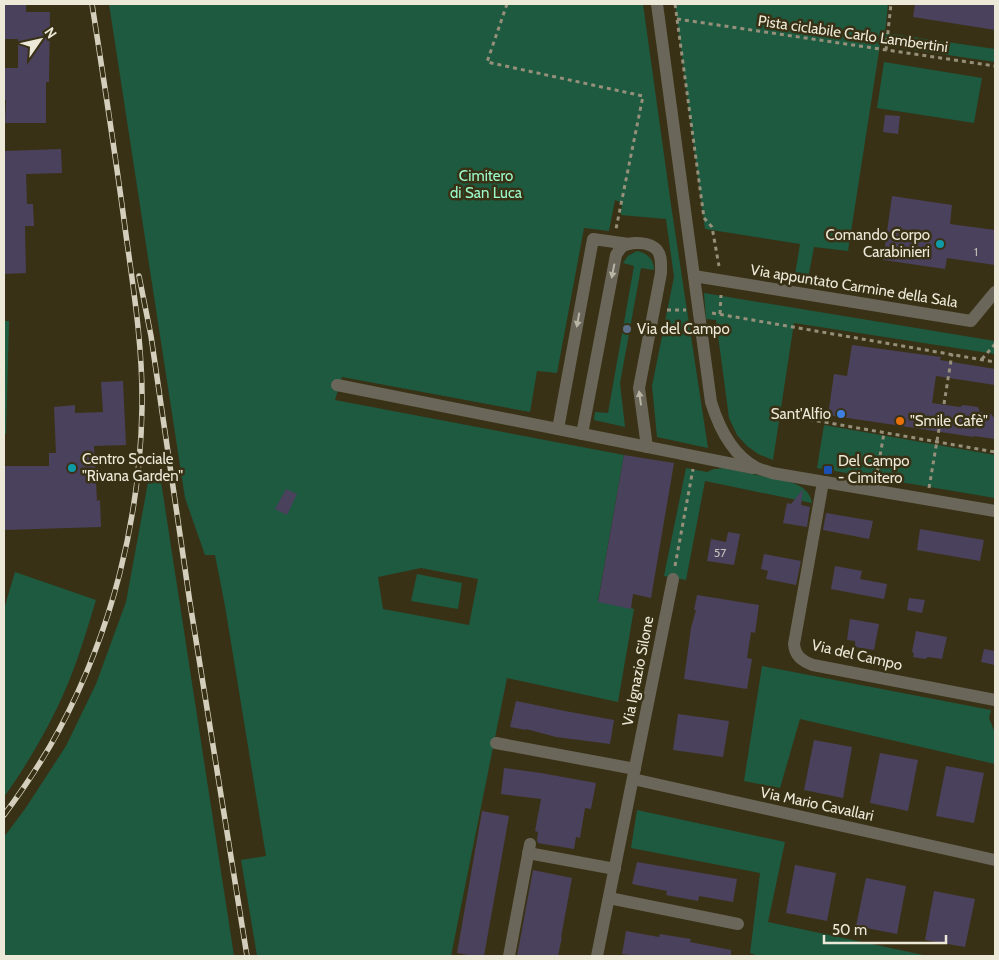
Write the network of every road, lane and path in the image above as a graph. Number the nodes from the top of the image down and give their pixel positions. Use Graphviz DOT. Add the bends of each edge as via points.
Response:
graph roads {
  1 [pos="507,4"];
  2 [pos="657,4"];
  3 [pos="675,4"];
  4 [pos="891,4"];
  5 [pos="677,19"];
  6 [pos="886,50"];
  7 [pos="995,66"];
  8 [pos="614,242"];
  9 [pos="629,244"];
  10 [pos="694,276"];
  11 [pos="722,280"];
  12 [pos="995,292"];
  13 [pos="654,310"];
  14 [pos="699,310"];
  15 [pos="995,344"];
  16 [pos="952,354"];
  17 [pos="982,360"];
  18 [pos="995,362"];
  19 [pos="337,385"];
  20 [pos="944,404"];
  21 [pos="801,418"];
  22 [pos="558,429"];
  23 [pos="939,429"];
  24 [pos="884,433"];
  25 [pos="582,434"];
  26 [pos="937,442"];
  27 [pos="647,447"];
  28 [pos="995,452"];
  29 [pos="696,456"];
  30 [pos="758,469"];
  31 [pos="823,482"];
  32 [pos="874,491"];
  33 [pos="927,500"];
  34 [pos="995,511"];
  35 [pos="673,579"];
  36 [pos="995,700"];
  37 [pos="496,743"];
  38 [pos="634,774"];
  39 [pos="995,860"];
  40 [pos="614,870"];
  41 [pos="608,898"];
  42 [pos="738,924"];
  43 [pos="509,956"];
  44 [pos="597,956"];
  1 -- 8 [label="path" via="487,62 643,96"];
  2 -- 10 [label="street"];
  3 -- 5 [label="path"];
  4 -- 6 [label="path"];
  5 -- 6 [label="path, Pista ciclabile Carlo Lambertini"];
  5 -- 11 [label="path" via="704,218 712,227"];
  6 -- 7 [label="path, Pista ciclabile Carlo Lambertini"];
  8 -- 9 [label="street"];
  8 -- 22 [label="street, one-way" via="594,239"];
  9 -- 13 [label="street" via="650,245 659,255 661,273"];
  9 -- 25 [label="street, one-way" via="616,255"];
  10 -- 11 [label="street, Via appuntato Carmine della Sala"];
  10 -- 14 [label="street"];
  11 -- 12 [label="street, Via appuntato Carmine della Sala" via="971,321"];
  11 -- 16 [label="path" via="720,314"];
  13 -- 14 [label="path"];
  27 -- 13 [label="street, one-way" via="639,388"];
  14 -- 30 [label="street" via="711,402 716,417 727,440"];
  15 -- 17 [label="path"];
  16 -- 17 [label="path"];
  16 -- 20 [label="path"];
  17 -- 18 [label="path"];
  19 -- 22 [label="street"];
  21 -- 24 [label="path"];
  22 -- 25 [label="street"];
  23 -- 26 [label="path"];
  24 -- 26 [label="path"];
  24 -- 32 [label="path"];
  25 -- 27 [label="street"];
  26 -- 28 [label="path"];
  26 -- 33 [label="path"];
  27 -- 29 [label="street"];
  29 -- 30 [label="street"];
  29 -- 35 [label="path"];
  30 -- 31 [label="street"];
  31 -- 32 [label="street"];
  31 -- 36 [label="street, Via del Campo" via="794,644 797,656 813,665"];
  32 -- 33 [label="street"];
  33 -- 34 [label="street"];
  35 -- 38 [label="street, Via Ignazio Silone"];
  37 -- 38 [label="street"];
  38 -- 39 [label="street, Via Mario Cavallari"];
  38 -- 40 [label="street, Via Ignazio Silone"];
  40 -- 41 [label="street, Via Ignazio Silone"];
  40 -- 43 [label="street" via="529,849"];
  41 -- 42 [label="street"];
  41 -- 44 [label="street, Via Ignazio Silone"];
}
